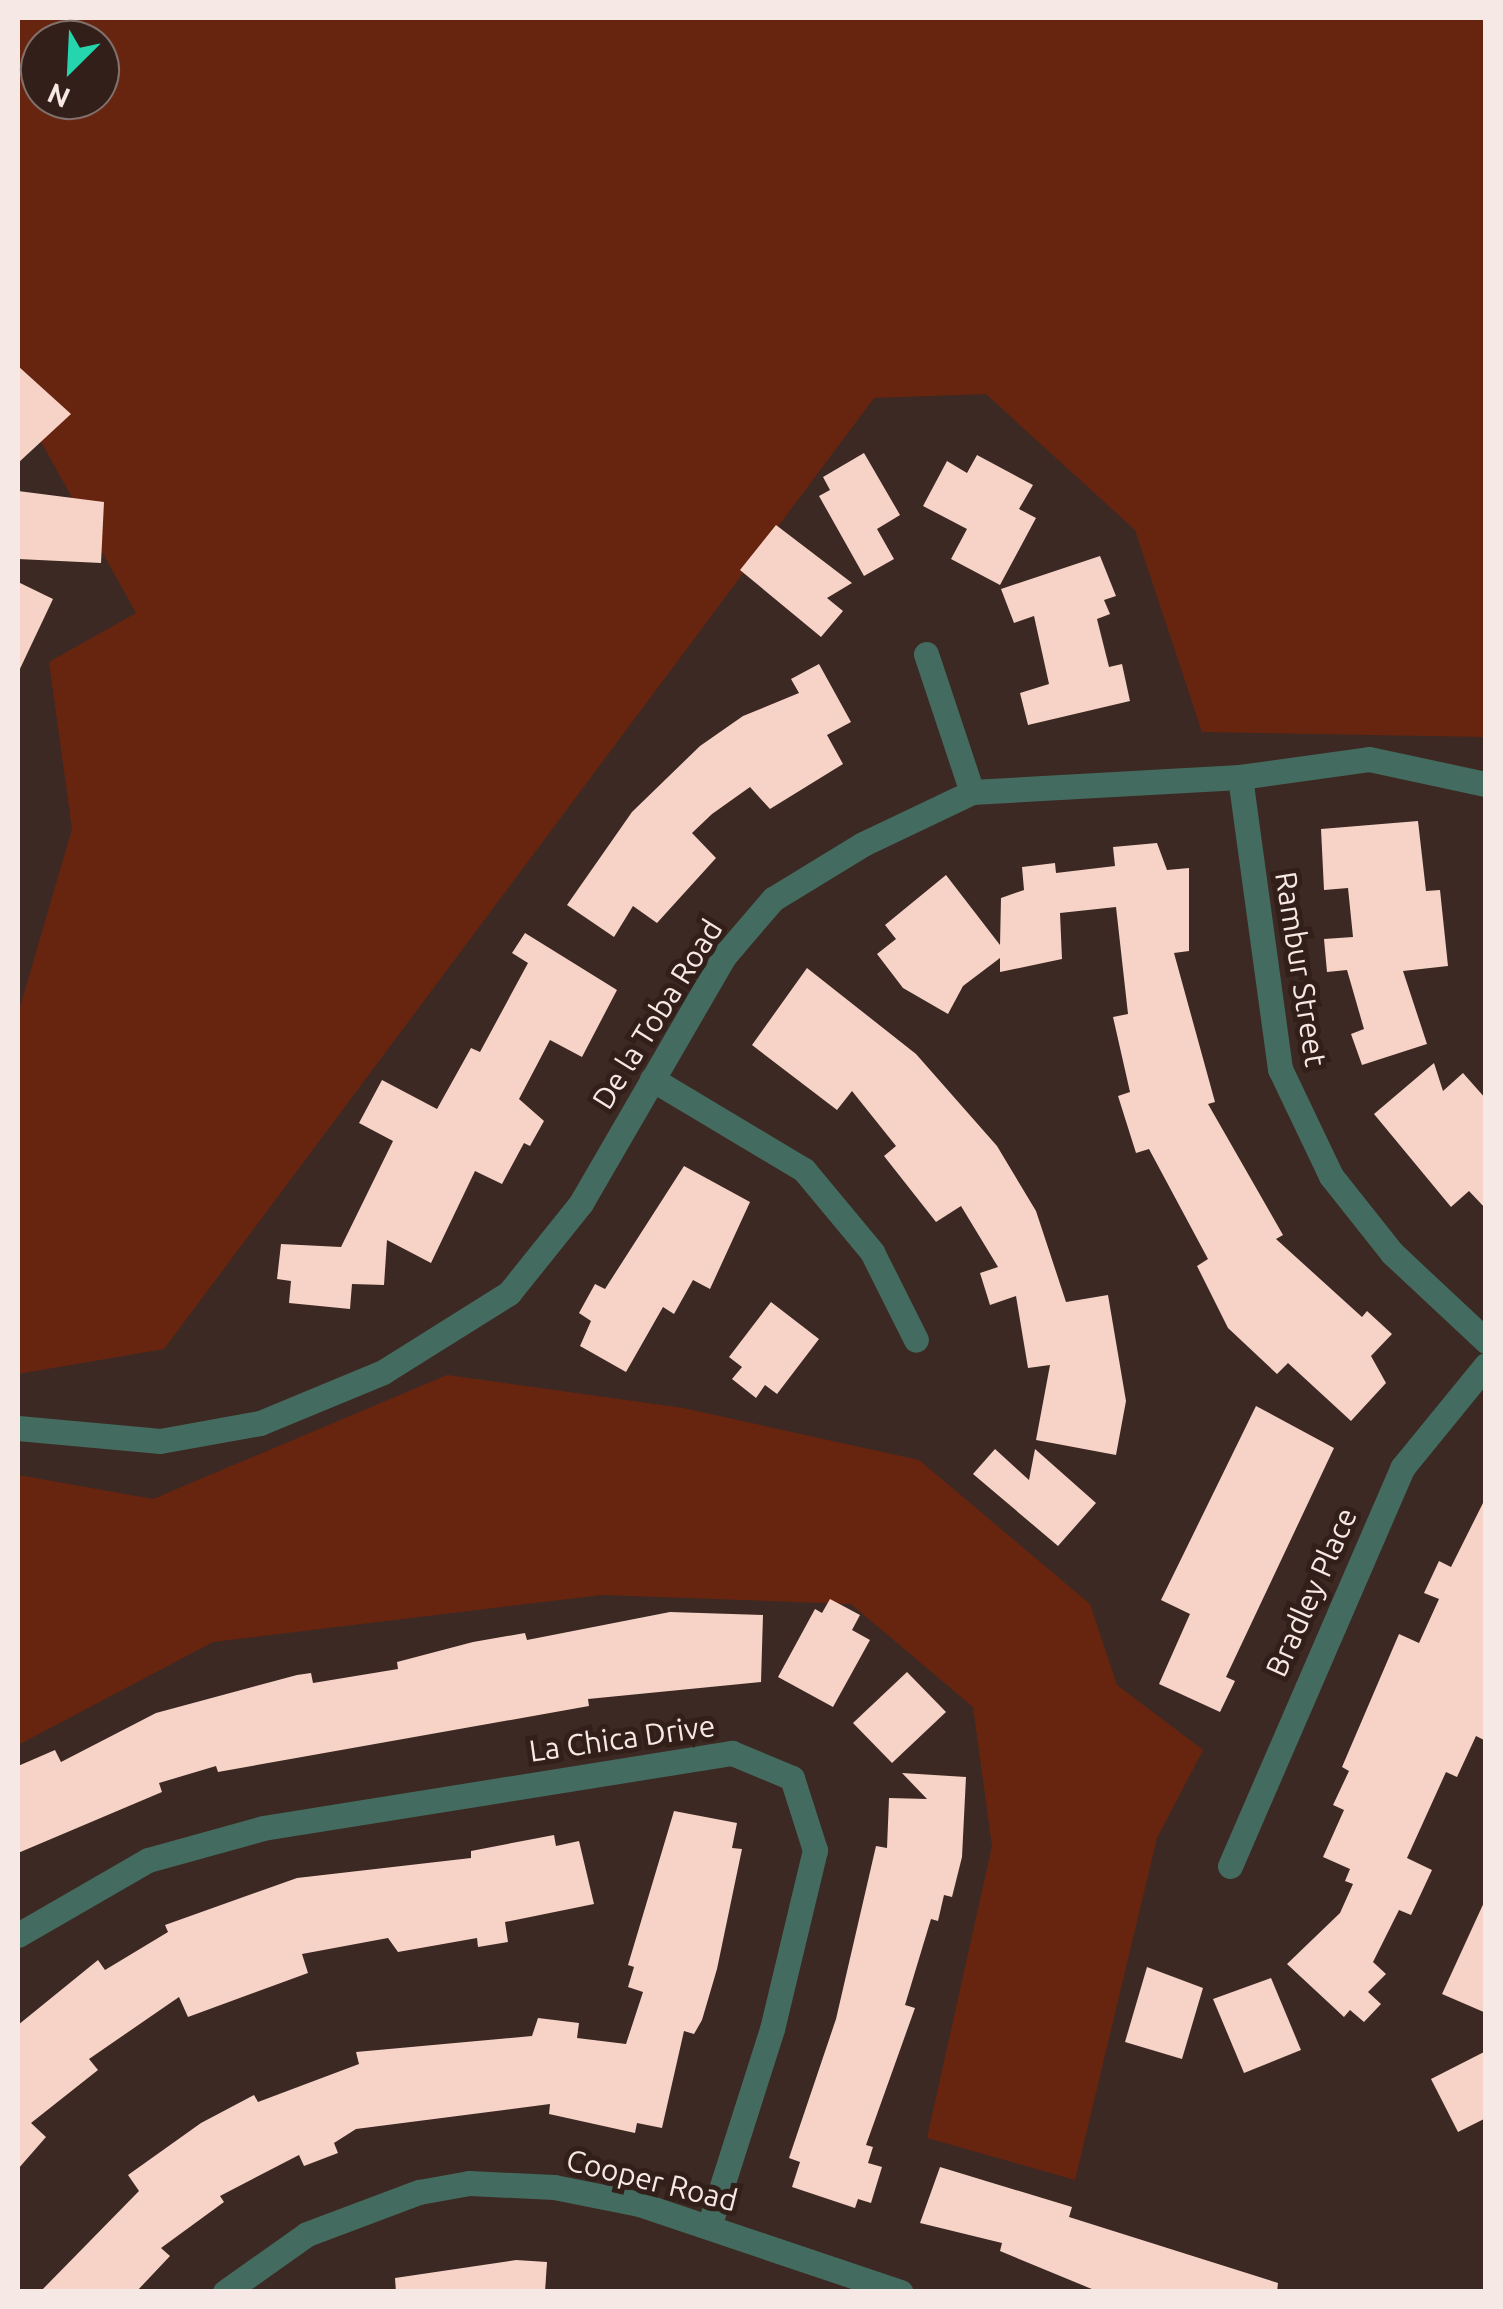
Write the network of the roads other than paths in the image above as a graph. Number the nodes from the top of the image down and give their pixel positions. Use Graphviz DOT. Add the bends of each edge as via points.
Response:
graph roads {
  1 [pos="926,654"];
  2 [pos="1240,777"];
  3 [pos="1486,784"];
  4 [pos="972,792"];
  5 [pos="652,1079"];
  6 [pos="916,1340"];
  7 [pos="1486,1341"];
  8 [pos="1486,1365"];
  9 [pos="18,1428"];
  10 [pos="1230,1866"];
  11 [pos="18,1934"];
  12 [pos="709,2226"];
  13 [pos="224,2292"];
  14 [pos="901,2292"];
  1 -- 4 [label="street"];
  2 -- 3 [label="street, De la Toba Road" via="1369,758"];
  2 -- 4 [label="street, De la Toba Road"];
  2 -- 7 [label="street, Rambur Street" via="1280,1070 1331,1176 1392,1254"];
  4 -- 5 [label="street, De la Toba Road" via="863,844 774,899 725,955"];
  5 -- 6 [label="street" via="804,1170 872,1252"];
  5 -- 9 [label="street, De la Toba Road" via="581,1203 509,1294 383,1372 260,1423 160,1441"];
  8 -- 10 [label="street, Bradley Place" via="1402,1468"];
  11 -- 12 [label="street, La Chica Drive" via="148,1860 263,1828 732,1753 792,1778 815,1850 772,2028"];
  12 -- 13 [label="street, Cooper Road" via="554,2187 469,2184 419,2192 307,2234"];
  12 -- 14 [label="street, Cooper Road"];
}
